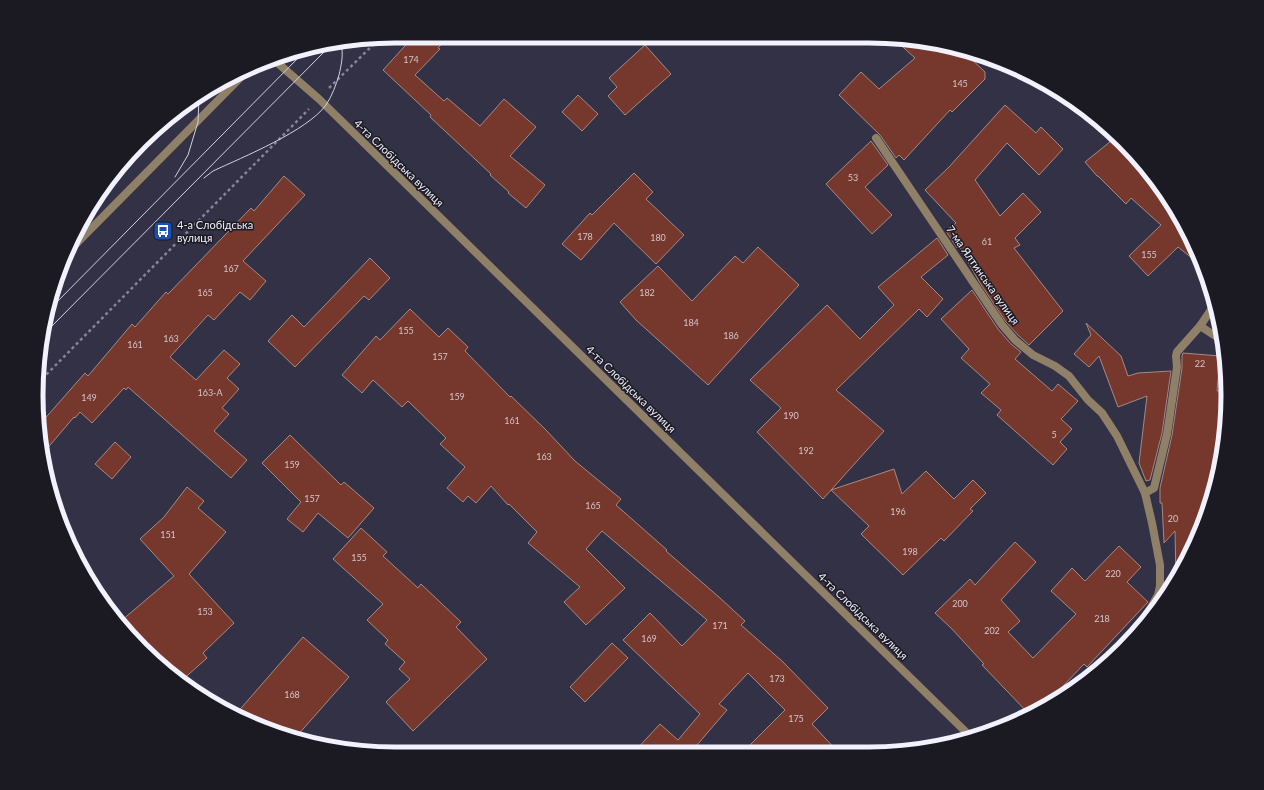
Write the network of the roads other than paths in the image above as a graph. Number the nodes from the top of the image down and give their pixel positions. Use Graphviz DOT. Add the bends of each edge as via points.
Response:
graph roads {
  1 [pos="279,63"];
  2 [pos="241,78"];
  3 [pos="876,138"];
  4 [pos="78,242"];
  5 [pos="1210,311"];
  6 [pos="1200,326"];
  7 [pos="1216,336"];
  8 [pos="1145,493"];
  9 [pos="1156,598"];
  10 [pos="967,733"];
  1 -- 10 [label="street, 4-та Слобідська вулиця" via="319,99"];
  2 -- 4 [label="street"];
  3 -- 8 [label="street, 7-ма Ялтинська вулиця" via="1002,325 1033,355 1069,376 1102,413 1117,436"];
  5 -- 6 [label="street"];
  6 -- 7 [label="street"];
  6 -- 8 [label="street" via="1179,349 1176,356 1177,368 1167,434 1154,488"];
  8 -- 9 [label="street, 7-ма Ялтинська вулиця" via="1160,565 1160,586"];
}
